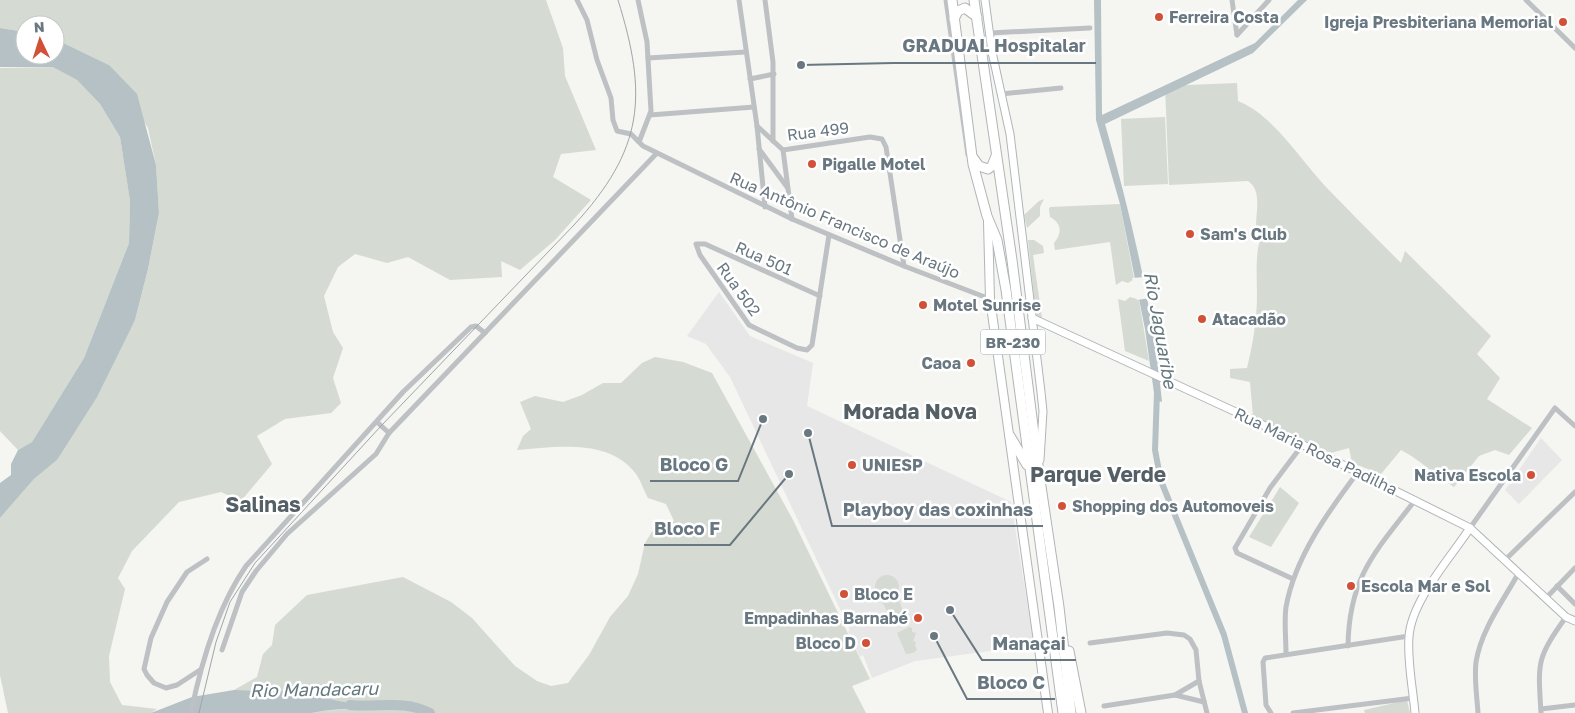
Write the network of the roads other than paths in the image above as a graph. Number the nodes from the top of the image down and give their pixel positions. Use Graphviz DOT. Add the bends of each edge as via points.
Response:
graph roads {
  1 [pos="577,0"];
  2 [pos="638,0"];
  3 [pos="739,0"];
  4 [pos="765,0"];
  5 [pos="946,0"];
  6 [pos="952,0"];
  7 [pos="974,0"];
  8 [pos="985,0"];
  9 [pos="1232,0"];
  10 [pos="1269,0"];
  11 [pos="1526,0"];
  12 [pos="977,17"];
  13 [pos="954,19"];
  14 [pos="1090,28"];
  15 [pos="990,33"];
  16 [pos="1575,48"];
  17 [pos="746,52"];
  18 [pos="648,58"];
  19 [pos="774,74"];
  20 [pos="750,79"];
  21 [pos="1060,88"];
  22 [pos="1001,94"];
  23 [pos="754,107"];
  24 [pos="650,115"];
  25 [pos="757,126"];
  26 [pos="773,141"];
  27 [pos="639,142"];
  28 [pos="759,149"];
  29 [pos="783,150"];
  30 [pos="657,153"];
  31 [pos="997,153"];
  32 [pos="972,156"];
  33 [pos="788,187"];
  34 [pos="984,200"];
  35 [pos="765,207"];
  36 [pos="987,216"];
  37 [pos="792,219"];
  38 [pos="829,235"];
  39 [pos="699,243"];
  40 [pos="904,266"];
  41 [pos="820,296"];
  42 [pos="990,299"];
  43 [pos="1032,318"];
  44 [pos="485,333"];
  45 [pos="377,422"];
  46 [pos="1575,426"];
  47 [pos="390,433"];
  48 [pos="1010,436"];
  49 [pos="1302,444"];
  50 [pos="1029,470"];
  51 [pos="1358,472"];
  52 [pos="1039,473"];
  53 [pos="1575,492"];
  54 [pos="1416,499"];
  55 [pos="1470,528"];
  56 [pos="207,559"];
  57 [pos="1505,560"];
  58 [pos="1575,568"];
  59 [pos="1518,574"];
  60 [pos="1293,579"];
  61 [pos="1557,586"];
  62 [pos="1546,598"];
  63 [pos="1575,604"];
  64 [pos="1059,607"];
  65 [pos="222,611"];
  66 [pos="233,617"];
  67 [pos="1566,617"];
  68 [pos="1575,621"];
  69 [pos="1409,636"];
  70 [pos="1090,643"];
  71 [pos="1348,646"];
  72 [pos="222,650"];
  73 [pos="1286,654"];
  74 [pos="201,670"];
  75 [pos="1199,681"];
  76 [pos="1175,695"];
  77 [pos="1414,698"];
  78 [pos="1204,702"];
  79 [pos="1575,705"];
  80 [pos="1104,706"];
  81 [pos="1541,711"];
  82 [pos="1270,712"];
  83 [pos="191,713"];
  84 [pos="1048,713"];
  85 [pos="1063,713"];
  86 [pos="1071,713"];
  87 [pos="1081,713"];
  88 [pos="1207,713"];
  89 [pos="1293,713"];
  90 [pos="1415,713"];
  91 [pos="1478,713"];
  1 -- 27 [label="street, Rua Antônio Francisco de Araújo" via="587,20 611,98 615,129 632,134"];
  2 -- 18 [label="street"];
  3 -- 17 [label="street"];
  4 -- 19 [label="street"];
  5 -- 34 [label="street" via="966,146 974,185"];
  6 -- 13 [label="highway, BR-230"];
  7 -- 12 [label="highway, BR-230"];
  8 -- 15 [label="main road"];
  9 -- 10 [label="street" via="1237,35"];
  11 -- 16 [label="street"];
  12 -- 13 [label="highway" via="965,8 958,11"];
  12 -- 31 [label="highway, BR-230"];
  13 -- 32 [label="highway, BR-230"];
  14 -- 15 [label="street"];
  15 -- 22 [label="main road"];
  17 -- 18 [label="street"];
  17 -- 20 [label="street"];
  18 -- 24 [label="street"];
  19 -- 20 [label="street"];
  19 -- 26 [label="street"];
  20 -- 23 [label="street"];
  21 -- 22 [label="street"];
  22 -- 43 [label="main road" via="1010,134"];
  23 -- 24 [label="street"];
  23 -- 25 [label="street"];
  24 -- 27 [label="street"];
  25 -- 26 [label="street, Rua 499"];
  25 -- 28 [label="street"];
  26 -- 29 [label="street, Rua 499"];
  27 -- 30 [label="street, Rua Antônio Francisco de Araújo"];
  28 -- 33 [label="street"];
  28 -- 35 [label="street"];
  29 -- 33 [label="street"];
  29 -- 40 [label="street, Rua 499" via="870,137 882,139 886,147"];
  30 -- 35 [label="street, Rua Antônio Francisco de Araújo"];
  30 -- 44 [label="street"];
  31 -- 32 [label="highway" via="994,164 988,169 979,166"];
  31 -- 52 [label="highway, BR-230"];
  32 -- 34 [label="highway, BR-230"];
  33 -- 37 [label="street"];
  34 -- 36 [label="highway, BR-230"];
  35 -- 37 [label="street, Rua Antônio Francisco de Araújo"];
  36 -- 42 [label="main road"];
  36 -- 50 [label="highway, BR-230" via="1002,261"];
  37 -- 38 [label="street, Rua Antônio Francisco de Araújo"];
  38 -- 40 [label="street, Rua Antônio Francisco de Araújo"];
  38 -- 41 [label="street"];
  39 -- 41 [label="street, Rua 501"];
  39 -- 41 [label="street, Rua 502" via="696,248 700,255 754,330 807,350 812,345"];
  40 -- 42 [label="street, Rua Antônio Francisco de Araújo"];
  42 -- 48 [label="main road"];
  43 -- 49 [label="main road, Rua Maria Rosa Padilha"];
  43 -- 52 [label="main road" via="1043,411"];
  44 -- 45 [label="street" via="476,326 470,328 411,383"];
  44 -- 47 [label="street"];
  45 -- 47 [label="street"];
  45 -- 65 [label="street" via="246,566"];
  46 -- 55 [label="street" via="1555,408"];
  47 -- 66 [label="street" via="376,454 278,544 250,579"];
  48 -- 50 [label="highway"];
  48 -- 84 [label="main road"];
  49 -- 51 [label="main road, Rua Maria Rosa Padilha"];
  49 -- 60 [label="street" via="1270,488 1235,550"];
  50 -- 85 [label="highway, BR-230"];
  51 -- 54 [label="main road, Rua Maria Rosa Padilha"];
  51 -- 60 [label="street" via="1324,520"];
  52 -- 64 [label="highway, BR-230"];
  53 -- 57 [label="street"];
  54 -- 55 [label="main road, Rua Maria Rosa Padilha"];
  54 -- 71 [label="street" via="1362,575 1349,615"];
  55 -- 57 [label="main road, Rua Maria Rosa Padilha"];
  55 -- 69 [label="main road" via="1416,610"];
  56 -- 74 [label="street" via="187,572 166,602 151,638 144,669 154,683 170,688"];
  57 -- 59 [label="main road, Rua Maria Rosa Padilha"];
  58 -- 61 [label="street"];
  59 -- 62 [label="main road, Rua Maria Rosa Padilha"];
  59 -- 91 [label="street" via="1492,619 1478,653"];
  60 -- 73 [label="street" via="1286,610"];
  61 -- 62 [label="street"];
  61 -- 63 [label="street"];
  62 -- 67 [label="main road, Rua Maria Rosa Padilha"];
  64 -- 86 [label="highway, BR-230"];
  64 -- 87 [label="highway"];
  65 -- 66 [label="street"];
  65 -- 74 [label="street"];
  66 -- 72 [label="street"];
  67 -- 68 [label="main road, Rua Maria Rosa Padilha"];
  67 -- 81 [label="street" via="1539,664"];
  69 -- 71 [label="street"];
  69 -- 77 [label="main road"];
  70 -- 75 [label="street" via="1167,633 1184,635 1196,650"];
  71 -- 73 [label="street"];
  73 -- 82 [label="street" via="1268,656 1263,660"];
  74 -- 83 [label="street"];
  75 -- 76 [label="street"];
  75 -- 78 [label="street"];
  76 -- 78 [label="street"];
  76 -- 80 [label="street"];
  77 -- 89 [label="street"];
  77 -- 90 [label="main road"];
  78 -- 88 [label="street"];
  79 -- 81 [label="street"];
}
